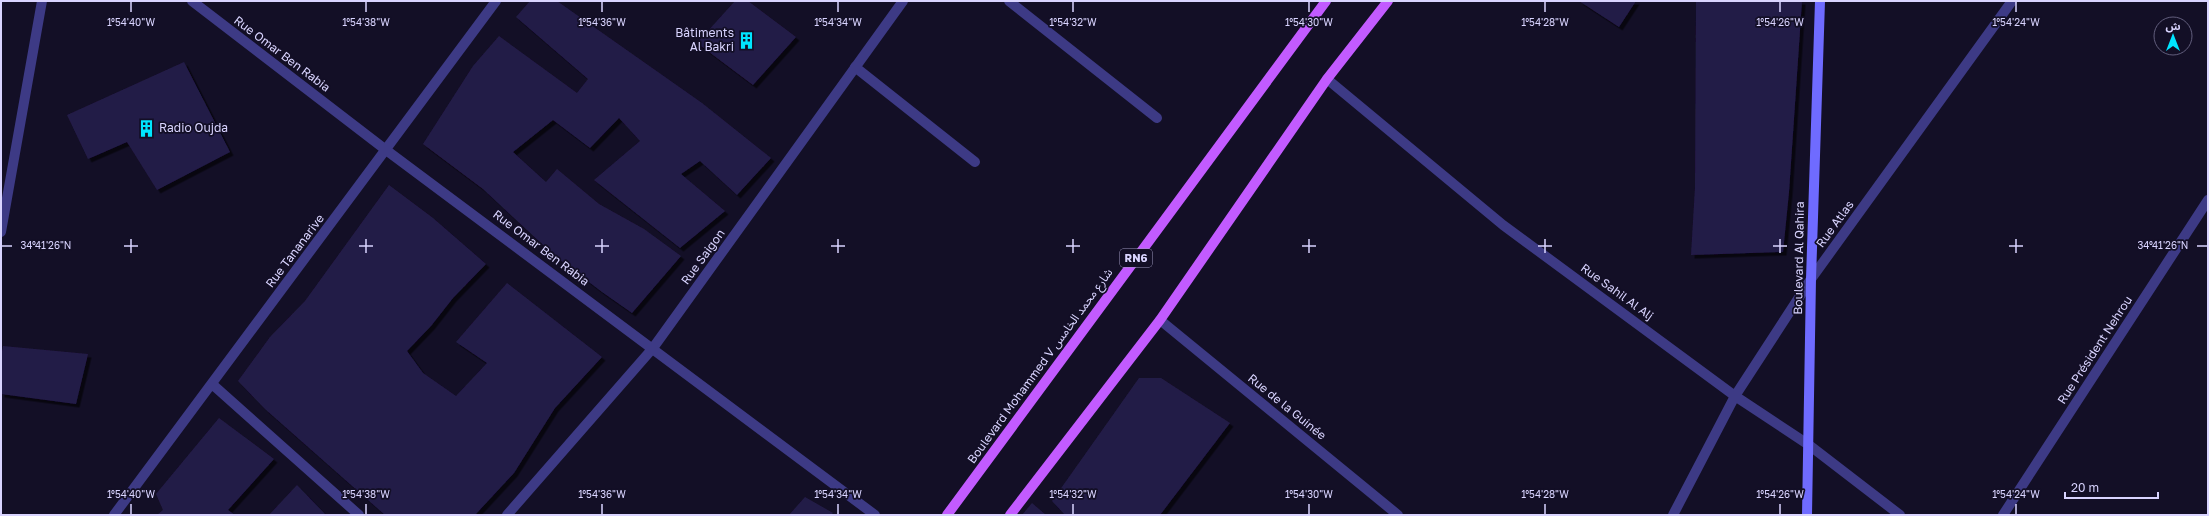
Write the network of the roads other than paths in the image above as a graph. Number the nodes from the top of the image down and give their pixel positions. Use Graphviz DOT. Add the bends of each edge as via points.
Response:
graph roads {
  1 [pos="42,1"];
  2 [pos="192,1"];
  3 [pos="496,1"];
  4 [pos="903,1"];
  5 [pos="1009,1"];
  6 [pos="1326,1"];
  7 [pos="1388,1"];
  8 [pos="1820,1"];
  9 [pos="2012,1"];
  10 [pos="855,67"];
  11 [pos="1327,79"];
  12 [pos="1157,118"];
  13 [pos="386,150"];
  14 [pos="975,162"];
  15 [pos="2208,200"];
  16 [pos="1,232"];
  17 [pos="1811,279"];
  18 [pos="1160,320"];
  19 [pos="653,348"];
  20 [pos="212,384"];
  21 [pos="1736,396"];
  22 [pos="1809,445"];
  23 [pos="114,515"];
  24 [pos="359,515"];
  25 [pos="507,515"];
  26 [pos="875,515"];
  27 [pos="946,515"];
  28 [pos="1010,515"];
  29 [pos="1398,515"];
  30 [pos="1673,515"];
  31 [pos="1807,515"];
  32 [pos="1900,515"];
  33 [pos="2003,515"];
  1 -- 16 [label="street"];
  2 -- 13 [label="street, Rue Omar Ben Rabia"];
  3 -- 13 [label="street, Rue Tananarive"];
  4 -- 10 [label="street, Rue Saigon"];
  5 -- 12 [label="street"];
  6 -- 27 [label="main road, Boulevard Mohammed V شارع محمد الخامس / RN6"];
  7 -- 11 [label="main road"];
  8 -- 17 [label="main road, Boulevard Al Qahira"];
  9 -- 17 [label="street, Rue Atlas"];
  10 -- 14 [label="street"];
  10 -- 19 [label="street, Rue Saigon"];
  11 -- 18 [label="main road"];
  11 -- 21 [label="street, Rue Sahil Al Alj" via="1503,224"];
  13 -- 19 [label="street, Rue Omar Ben Rabia"];
  13 -- 20 [label="street, Rue Tananarive"];
  15 -- 33 [label="street, Rue Président Nehrou"];
  17 -- 21 [label="street, Rue Atlas"];
  17 -- 22 [label="main road, Boulevard Al Qahira"];
  18 -- 28 [label="main road"];
  18 -- 29 [label="street, Rue de la Guinée"];
  19 -- 25 [label="street, Rue Saigon"];
  19 -- 26 [label="street, Rue Omar Ben Rabia"];
  20 -- 23 [label="street, Rue Tananarive"];
  20 -- 24 [label="street"];
  21 -- 22 [label="street, Rue Sahil Al Alj"];
  21 -- 30 [label="street, Rue Atlas"];
  22 -- 31 [label="main road, Boulevard Al Qahira"];
  22 -- 32 [label="street, Rue Sahil Al Alj"];
}
